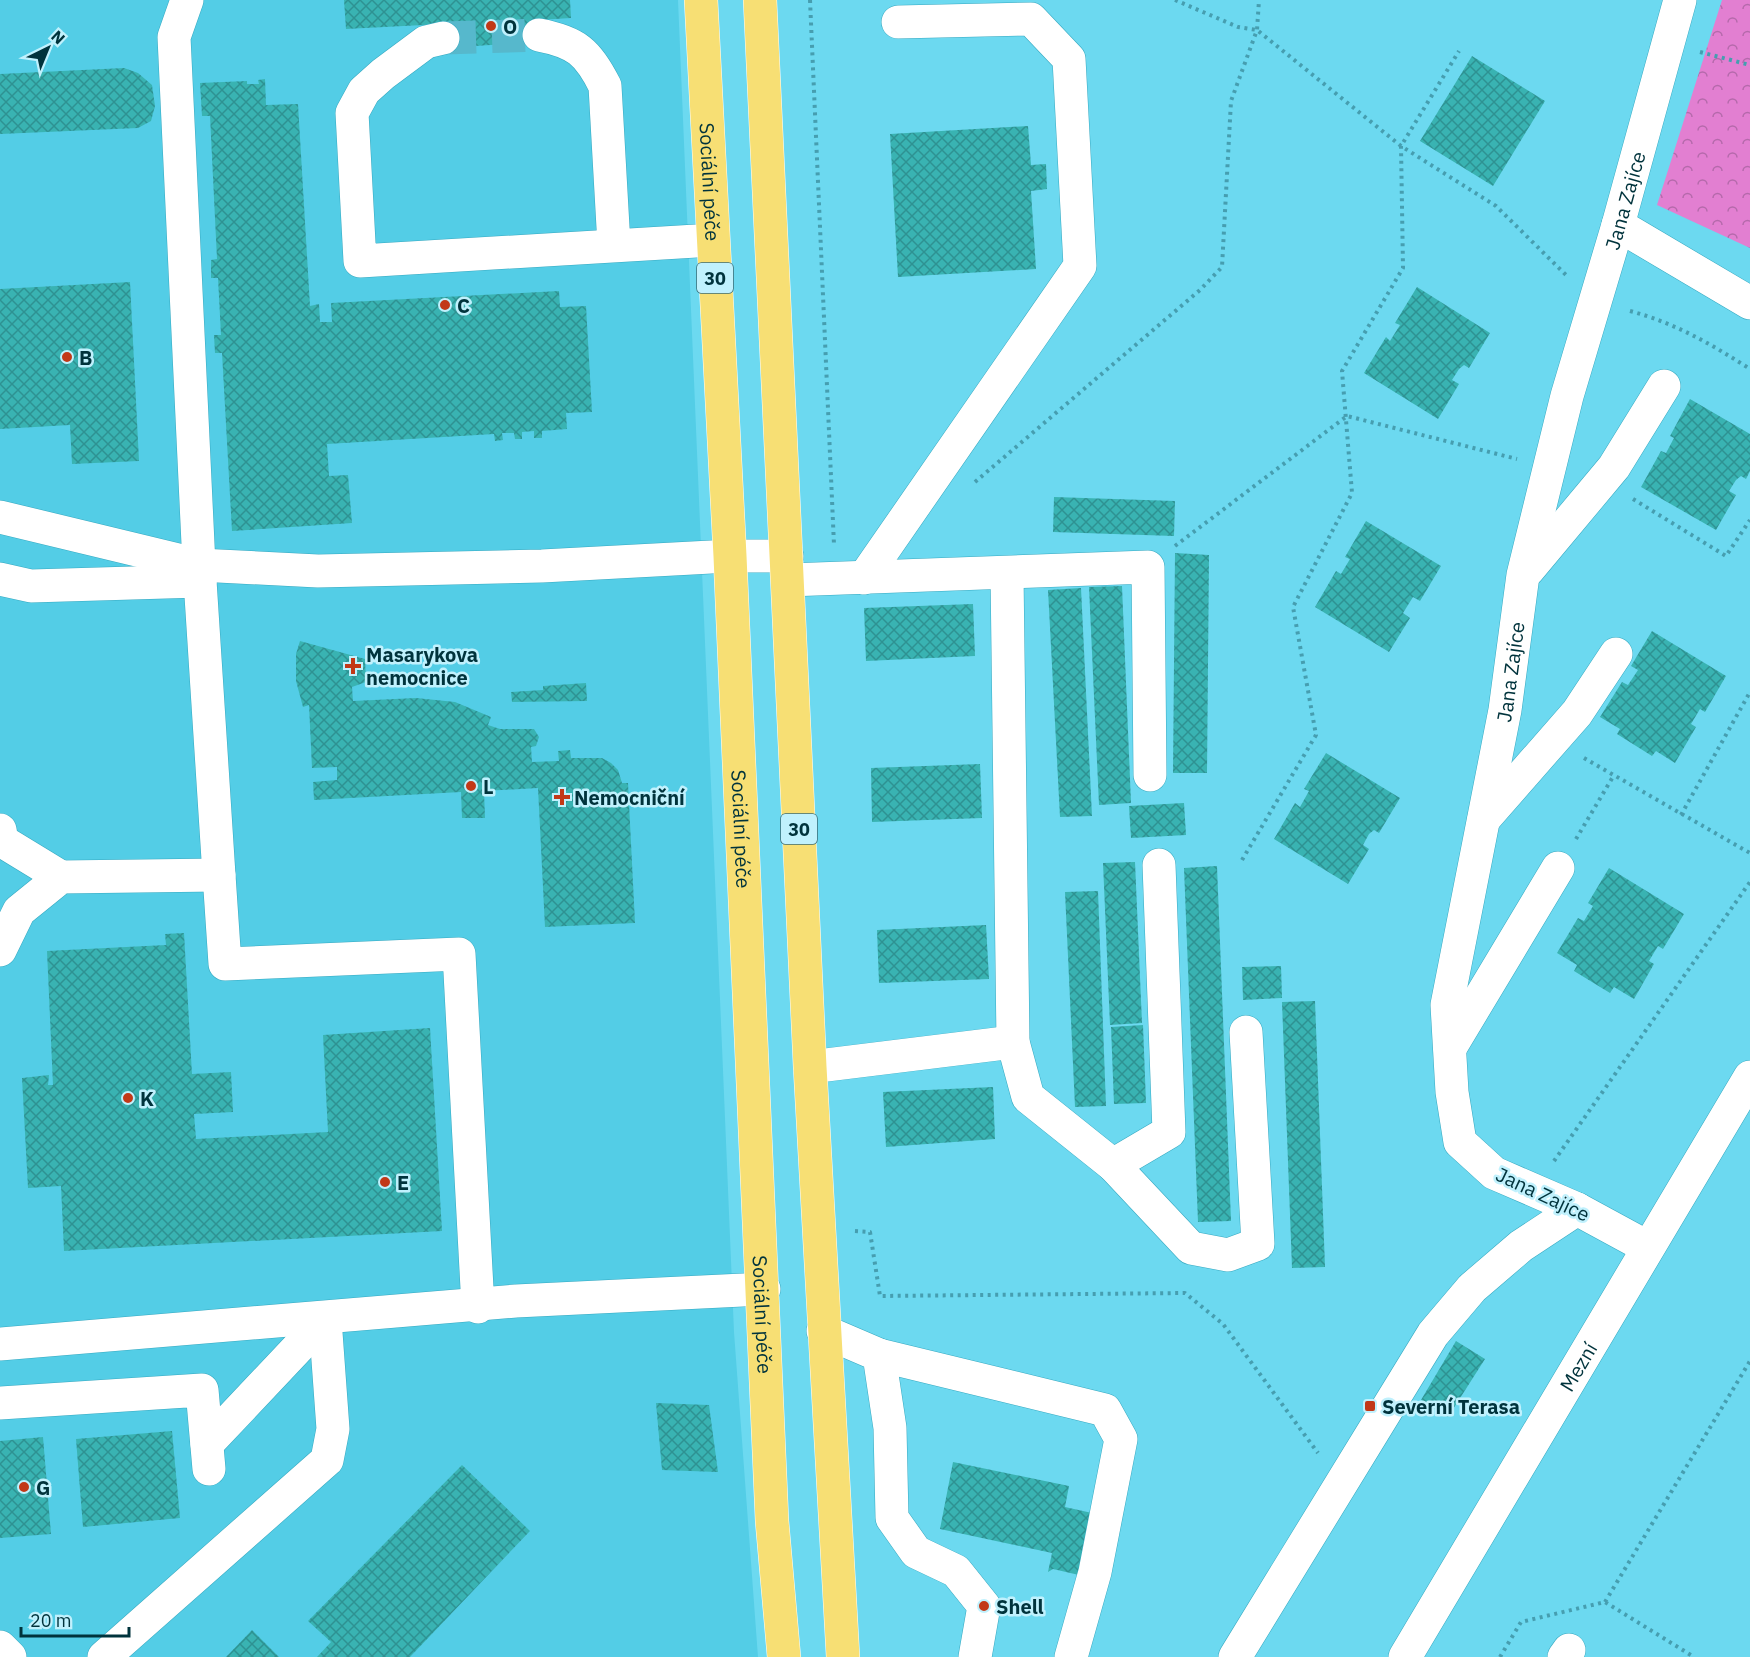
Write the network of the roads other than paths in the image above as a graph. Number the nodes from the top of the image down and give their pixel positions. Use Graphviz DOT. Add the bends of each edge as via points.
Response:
graph roads {
  1 [pos="187,0"];
  2 [pos="701,0"];
  3 [pos="760,0"];
  4 [pos="1680,0"];
  5 [pos="898,22"];
  6 [pos="539,34"];
  7 [pos="443,38"];
  8 [pos="1618,225"];
  9 [pos="712,240"];
  10 [pos="614,245"];
  11 [pos="1750,303"];
  12 [pos="1665,386"];
  13 [pos="0,517"];
  14 [pos="730,556"];
  15 [pos="787,568"];
  16 [pos="199,573"];
  17 [pos="1007,573"];
  18 [pos="1523,576"];
  19 [pos="850,578"];
  20 [pos="16,582"];
  21 [pos="1616,654"];
  22 [pos="1150,775"];
  23 [pos="1483,820"];
  24 [pos="0,831"];
  25 [pos="1159,865"];
  26 [pos="1558,868"];
  27 [pos="219,875"];
  28 [pos="61,877"];
  29 [pos="0,950"];
  30 [pos="1245,1032"];
  31 [pos="1013,1042"];
  32 [pos="1450,1048"];
  33 [pos="810,1067"];
  34 [pos="1750,1077"];
  35 [pos="1113,1165"];
  36 [pos="1577,1209"];
  37 [pos="1647,1247"];
  38 [pos="764,1289"];
  39 [pos="478,1307"];
  40 [pos="325,1318"];
  41 [pos="824,1331"];
  42 [pos="0,1344"];
  43 [pos="879,1355"];
  44 [pos="0,1403"];
  45 [pos="0,1647"];
  46 [pos="10,1657"];
  47 [pos="104,1657"];
  48 [pos="784,1657"];
  49 [pos="843,1657"];
  50 [pos="975,1657"];
  51 [pos="1071,1657"];
  52 [pos="1235,1657"];
  53 [pos="1405,1657"];
  1 -- 16 [label="street" via="174,36"];
  2 -- 9 [label="main road, Sociální péče / 30"];
  3 -- 15 [label="main road, 30"];
  4 -- 8 [label="street, Jana Zajíce"];
  5 -- 19 [label="street" via="1031,19 1069,59 1080,266"];
  6 -- 10 [label="street" via="576,46 594,64 605,86"];
  7 -- 10 [label="street" via="426,42 383,74 364,91 352,112 360,261"];
  8 -- 11 [label="street"];
  8 -- 18 [label="street, Jana Zajíce" via="1593,302"];
  9 -- 10 [label="street"];
  9 -- 14 [label="main road, Sociální péče / 30"];
  12 -- 18 [label="street" via="1603,481"];
  13 -- 16 [label="street"];
  14 -- 15 [label="street"];
  14 -- 16 [label="street" via="542,566"];
  14 -- 38 [label="main road, Sociální péče / 30"];
  15 -- 19 [label="street"];
  15 -- 33 [label="main road, 30"];
  16 -- 20 [label="street"];
  16 -- 27 [label="street"];
  17 -- 19 [label="street"];
  17 -- 22 [label="street" via="1148,567"];
  17 -- 31 [label="street"];
  18 -- 23 [label="street, Jana Zajíce" via="1505,711"];
  21 -- 23 [label="street" via="1577,713"];
  23 -- 32 [label="street, Jana Zajíce" via="1447,1005"];
  24 -- 28 [label="street" via="2,841"];
  25 -- 35 [label="street" via="1168,1132"];
  26 -- 32 [label="street"];
  27 -- 28 [label="street"];
  27 -- 39 [label="street" via="225,964 459,954"];
  28 -- 29 [label="street" via="19,911"];
  30 -- 35 [label="street" via="1258,1244 1228,1255 1191,1248"];
  31 -- 33 [label="street"];
  31 -- 35 [label="street" via="1028,1097"];
  32 -- 36 [label="street, Jana Zajíce" via="1460,1142 1494,1173"];
  33 -- 41 [label="main road, 30"];
  34 -- 37 [label="street, Mezní"];
  36 -- 37 [label="street, Jana Zajíce"];
  36 -- 52 [label="street" via="1521,1246 1472,1288 1433,1334"];
  37 -- 53 [label="street, Mezní"];
  38 -- 39 [label="street" via="516,1301"];
  38 -- 48 [label="main road, Sociální péče / 30" via="772,1521"];
  39 -- 40 [label="street"];
  40 -- 42 [label="street"];
  40 -- 44 [label="street" via="208,1456 202,1390"];
  40 -- 47 [label="street" via="333,1429 327,1460"];
  41 -- 43 [label="street"];
  41 -- 49 [label="main road, 30"];
  43 -- 50 [label="street" via="890,1428 892,1518 916,1552 956,1571 984,1606"];
  43 -- 51 [label="street" via="1105,1410 1120,1439 1095,1572"];
  45 -- 46 [label="street"];
}
